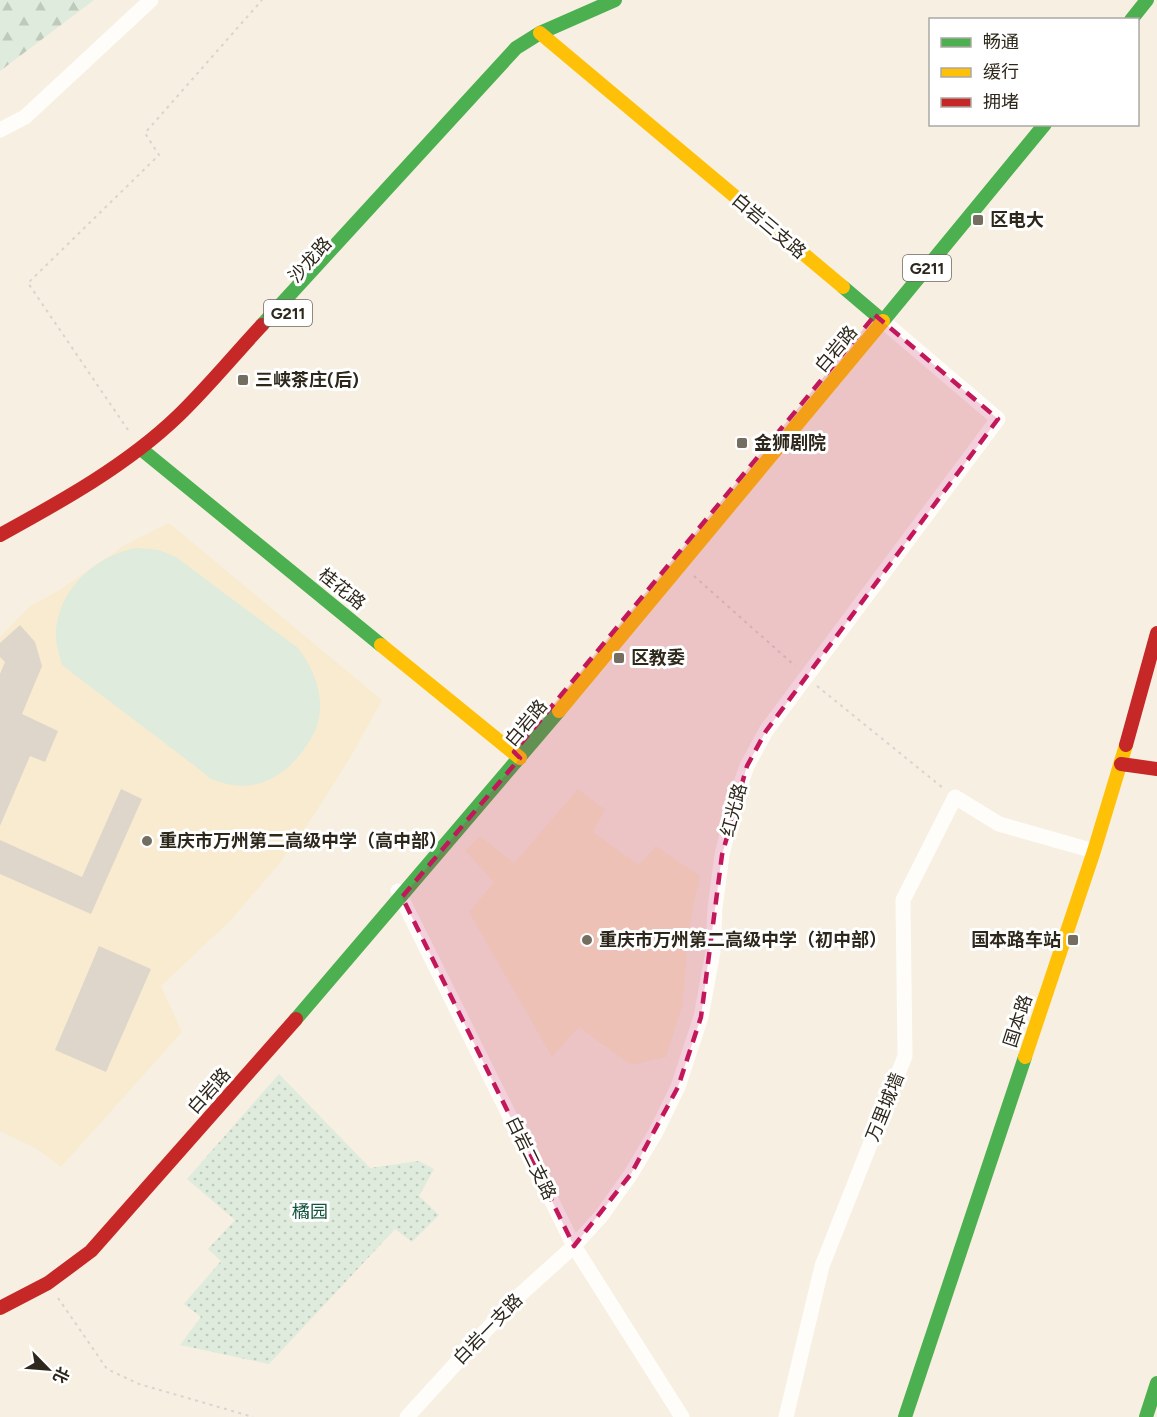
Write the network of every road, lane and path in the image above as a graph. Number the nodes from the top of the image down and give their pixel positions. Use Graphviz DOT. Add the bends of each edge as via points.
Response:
graph roads {
  1 [pos="152,0"];
  2 [pos="262,0"];
  3 [pos="615,0"];
  4 [pos="1147,0"];
  5 [pos="1133,18"];
  6 [pos="540,33"];
  7 [pos="1043,126"];
  8 [pos="0,130"];
  9 [pos="879,318"];
  10 [pos="998,419"];
  11 [pos="128,429"];
  12 [pos="144,457"];
  13 [pos="114,484"];
  14 [pos="45,526"];
  15 [pos="0,536"];
  16 [pos="691,572"];
  17 [pos="1157,633"];
  18 [pos="807,677"];
  19 [pos="517,755"];
  20 [pos="1121,764"];
  21 [pos="1157,769"];
  22 [pos="955,798"];
  23 [pos="1094,851"];
  24 [pos="399,893"];
  25 [pos="574,1246"];
  26 [pos="57,1297"];
  27 [pos="0,1298"];
  28 [pos="0,1308"];
  29 [pos="1157,1383"];
  30 [pos="253,1417"];
  31 [pos="407,1417"];
  32 [pos="682,1417"];
  33 [pos="786,1417"];
  34 [pos="905,1417"];
  35 [pos="1146,1417"];
  1 -- 8 [label="street" via="25,117"];
  2 -- 11 [label="path" via="145,133 159,155 28,283"];
  3 -- 6 [label="main road, 沙龙路 / G211"];
  4 -- 5 [label="main road"];
  6 -- 9 [label="main road, 白岩三支路"];
  6 -- 12 [label="main road, 沙龙路 / G211" via="516,48"];
  7 -- 9 [label="main road, 白岩路 / G211"];
  9 -- 10 [label="street, 白岩三支路"];
  9 -- 19 [label="main road, 白岩路"];
  10 -- 18 [label="street, 红光路"];
  12 -- 15 [label="main road, 沙龙路 / G211"];
  12 -- 19 [label="main road, 桂花路"];
  13 -- 14 [label="main road"];
  16 -- 18 [label="path"];
  17 -- 20 [label="main road, 国本路"];
  18 -- 22 [label="path"];
  18 -- 25 [label="street, 红光路" via="761,740 735,801 722,855 709,981 678,1087 631,1174"];
  19 -- 24 [label="main road, 白岩路"];
  20 -- 21 [label="main road"];
  20 -- 23 [label="main road, 国本路"];
  22 -- 23 [label="street" via="999,824"];
  22 -- 33 [label="street, 万里城墙" via="903,900 905,1056 822,1266"];
  23 -- 34 [label="main road, 国本路"];
  24 -- 25 [label="street, 白岩二支路"];
  24 -- 27 [label="main road, 白岩路" via="82,1245 37,1280"];
  24 -- 28 [label="main road, 白岩路" via="323,989 91,1251 42,1288"];
  25 -- 31 [label="street, 白岩一支路" via="511,1303"];
  25 -- 32 [label="street, 白岩二支路"];
  26 -- 30 [label="path" via="107,1369 139,1384"];
  29 -- 35 [label="main road"];
}
